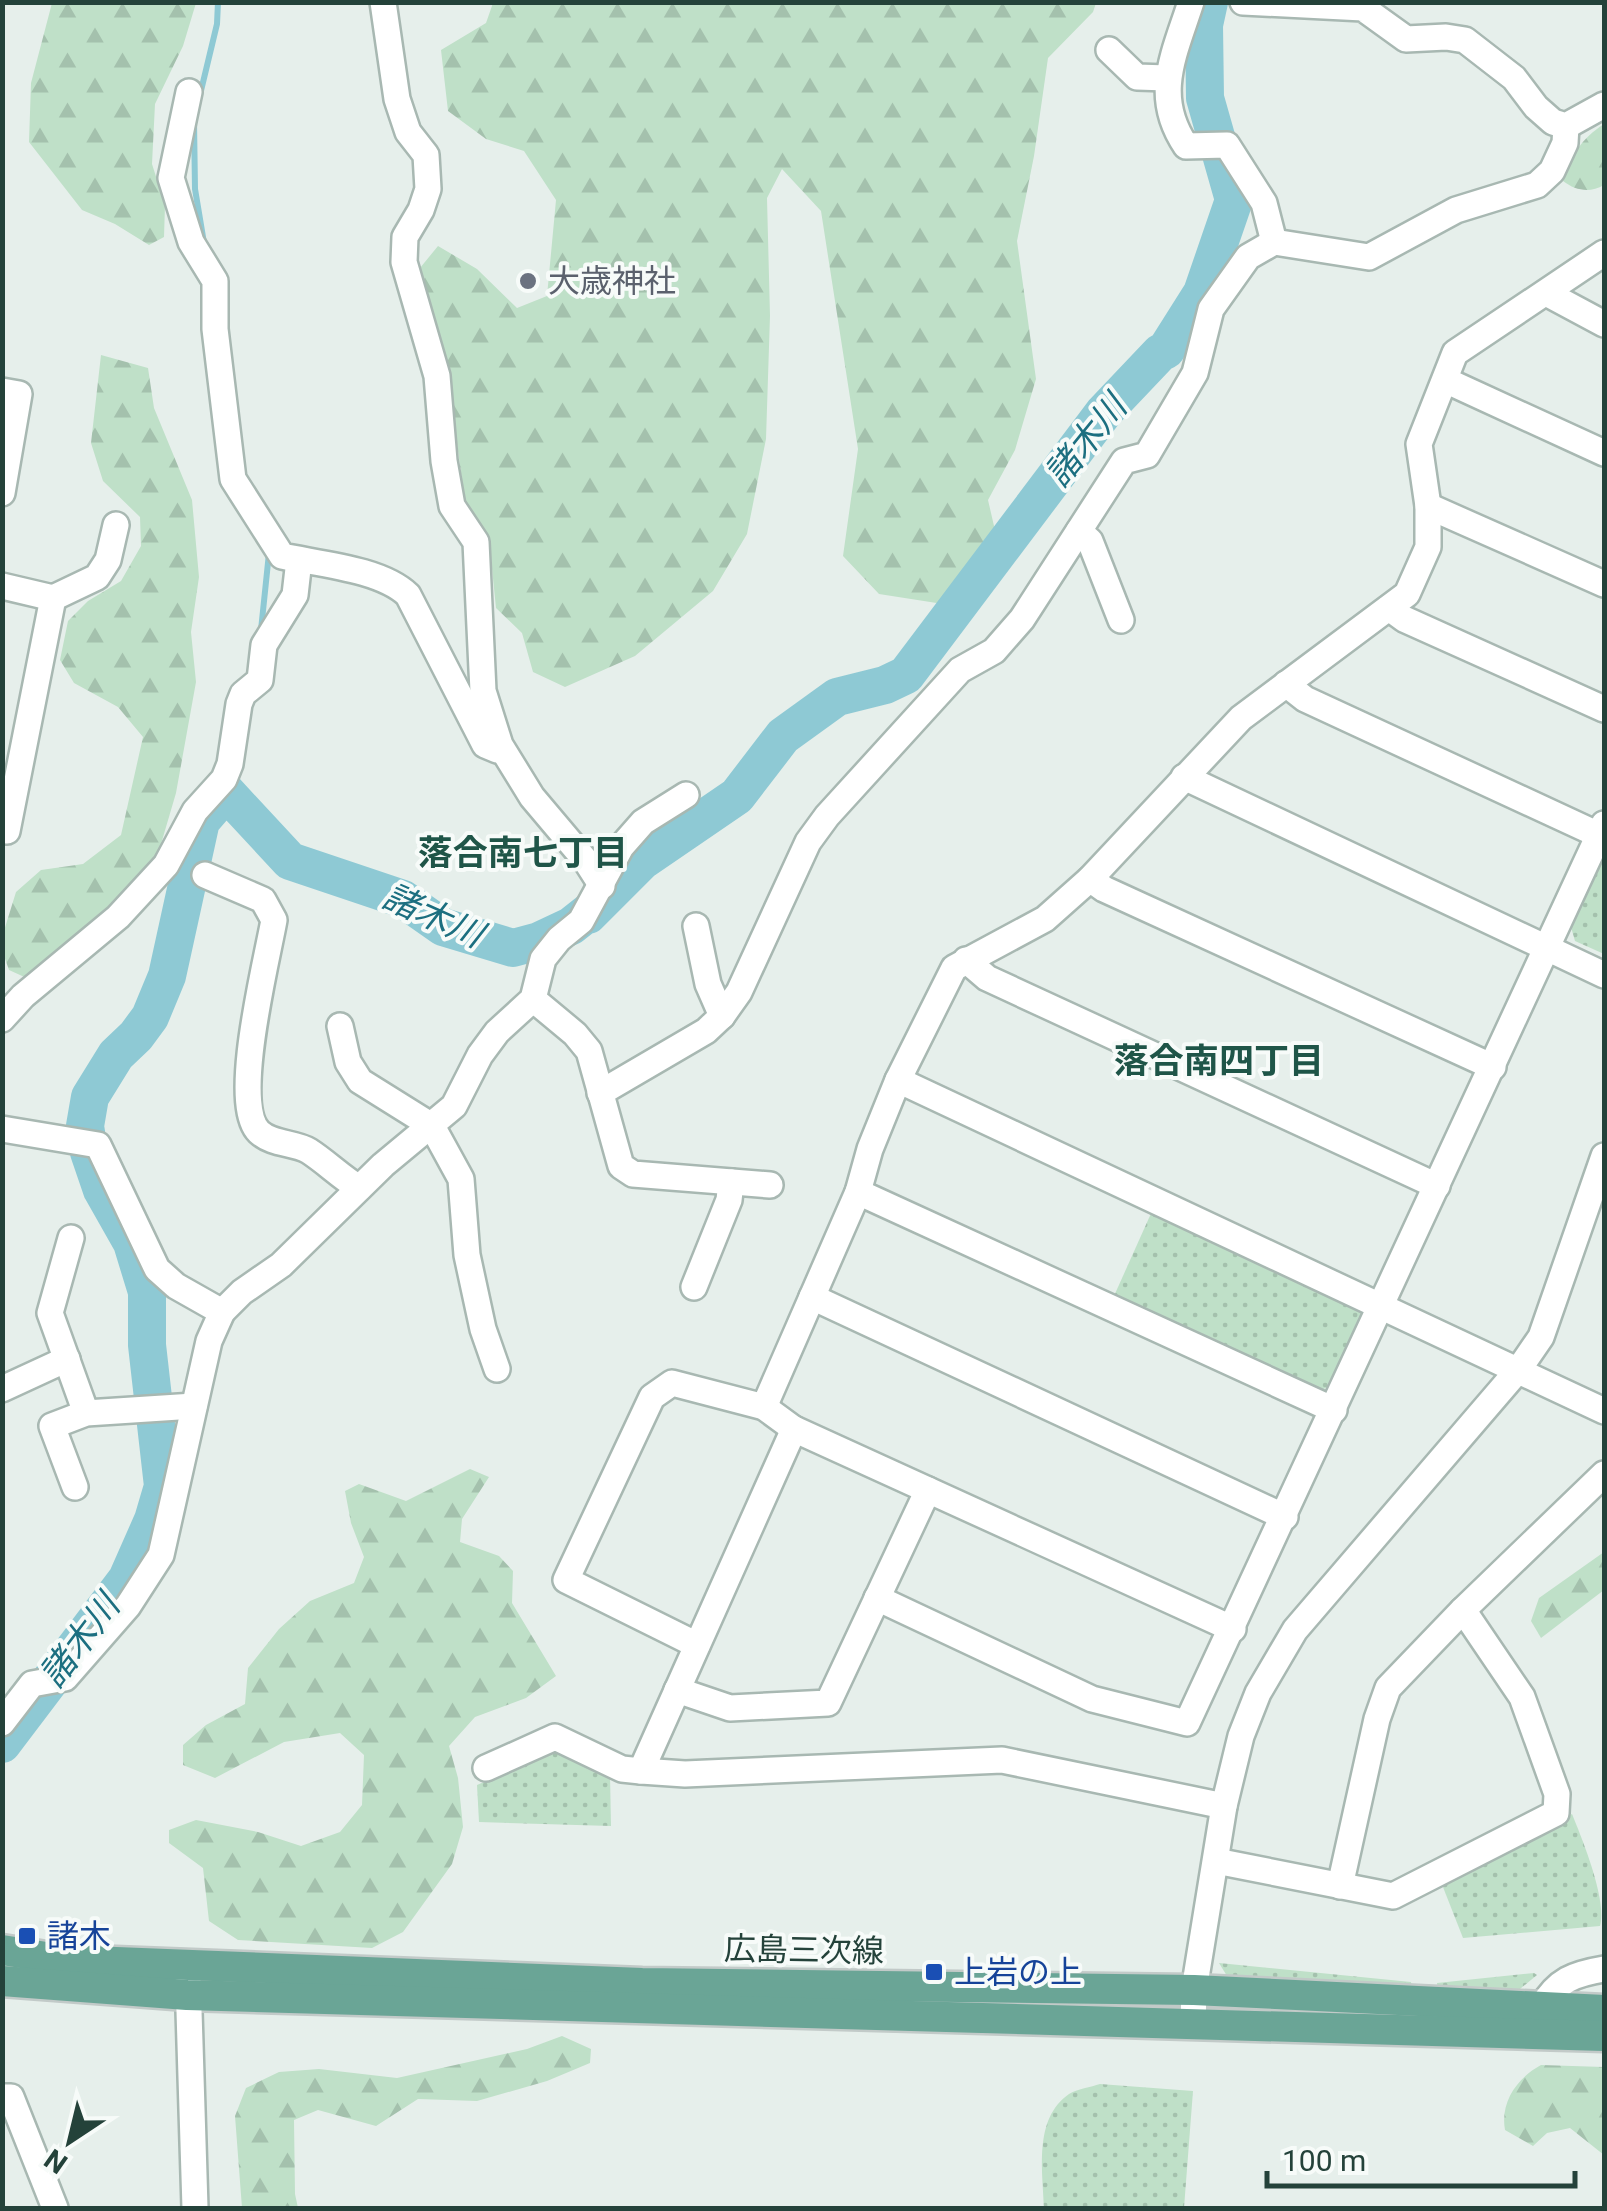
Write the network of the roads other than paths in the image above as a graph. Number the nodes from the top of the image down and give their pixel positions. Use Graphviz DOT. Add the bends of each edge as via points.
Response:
graph roads {
  1 [pos="383,2"];
  2 [pos="1191,2"];
  3 [pos="1243,2"];
  4 [pos="1109,50"];
  5 [pos="1166,78"];
  6 [pos="189,92"];
  7 [pos="1604,105"];
  8 [pos="1566,126"];
  9 [pos="1274,242"];
  10 [pos="1604,252"];
  11 [pos="1548,294"];
  12 [pos="1604,324"];
  13 [pos="1445,380"];
  14 [pos="2,392"];
  15 [pos="1604,453"];
  16 [pos="2,493"];
  17 [pos="1428,506"];
  18 [pos="116,525"];
  19 [pos="1079,531"];
  20 [pos="299,560"];
  21 [pos="1604,584"];
  22 [pos="2,586"];
  23 [pos="53,598"];
  24 [pos="1390,608"];
  25 [pos="1120,620"];
  26 [pos="1286,684"];
  27 [pos="1604,710"];
  28 [pos="506,754"];
  29 [pos="1184,777"];
  30 [pos="686,795"];
  31 [pos="2,830"];
  32 [pos="1602,830"];
  33 [pos="204,875"];
  34 [pos="1090,879"];
  35 [pos="602,886"];
  36 [pos="696,926"];
  37 [pos="1548,948"];
  38 [pos="966,960"];
  39 [pos="1604,975"];
  40 [pos="533,999"];
  41 [pos="722,1016"];
  42 [pos="2,1019"];
  43 [pos="340,1026"];
  44 [pos="1492,1067"];
  45 [pos="898,1080"];
  46 [pos="600,1093"];
  47 [pos="432,1126"];
  48 [pos="2,1129"];
  49 [pos="1604,1156"];
  50 [pos="730,1182"];
  51 [pos="770,1185"];
  52 [pos="1437,1186"];
  53 [pos="359,1188"];
  54 [pos="858,1192"];
  55 [pos="72,1238"];
  56 [pos="694,1287"];
  57 [pos="812,1297"];
  58 [pos="1382,1305"];
  59 [pos="222,1312"];
  60 [pos="66,1359"];
  61 [pos="497,1369"];
  62 [pos="1519,1370"];
  63 [pos="2,1389"];
  64 [pos="194,1406"];
  65 [pos="764,1407"];
  66 [pos="1334,1410"];
  67 [pos="1604,1410"];
  68 [pos="86,1413"];
  69 [pos="794,1429"];
  70 [pos="1604,1474"];
  71 [pos="75,1487"];
  72 [pos="928,1490"];
  73 [pos="1285,1516"];
  74 [pos="877,1598"];
  75 [pos="1463,1610"];
  76 [pos="1233,1630"];
  77 [pos="698,1645"];
  78 [pos="677,1690"];
  79 [pos="3,1722"];
  80 [pos="486,1768"];
  81 [pos="640,1771"];
  82 [pos="1224,1806"];
  83 [pos="1216,1861"];
  84 [pos="1340,1886"];
  85 [pos="2,1950"];
  86 [pos="188,1963"];
  87 [pos="1604,1969"];
  88 [pos="2,1981"];
  89 [pos="1194,1990"];
  90 [pos="187,1994"];
  91 [pos="1541,2008"];
  92 [pos="1604,2010"];
  93 [pos="1192,2023"];
  94 [pos="1604,2036"];
  95 [pos="2,2097"];
  96 [pos="56,2208"];
  97 [pos="194,2208"];
  1 -- 28 [label="street" via="397,99 408,132 426,155 428,189 405,237 404,262 437,376 452,506 476,542 482,690"];
  2 -- 5 [label="street"];
  3 -- 8 [label="street" via="1363,8 1406,39 1465,40 1514,78 1553,122"];
  4 -- 5 [label="street" via="1137,77"];
  5 -- 9 [label="street" via="1175,130 1186,146 1227,145 1264,203"];
  6 -- 20 [label="street" via="172,178 191,242 215,280 233,479 282,556"];
  7 -- 8 [label="street"];
  8 -- 9 [label="street" via="1552,171 1537,185 1456,210 1369,258"];
  9 -- 19 [label="street" via="1248,257 1224,286 1211,309 1195,373 1147,454 1124,462"];
  10 -- 11 [label="street"];
  11 -- 12 [label="street"];
  11 -- 13 [label="street" via="1455,353"];
  13 -- 15 [label="street"];
  13 -- 17 [label="street" via="1420,444"];
  14 -- 16 [label="street" via="19,394"];
  17 -- 21 [label="street"];
  17 -- 24 [label="street" via="1428,547 1407,594"];
  18 -- 23 [label="street" via="97,577"];
  19 -- 25 [label="street" via="1090,541"];
  19 -- 41 [label="street" via="994,651 960,670 827,816"];
  20 -- 28 [label="street" via="395,582 408,595 485,744"];
  20 -- 42 [label="street" via="295,596 264,645 260,680 239,704 224,779 195,810 166,865 118,917"];
  22 -- 23 [label="street"];
  23 -- 31 [label="street" via="7,831"];
  24 -- 26 [label="street"];
  24 -- 27 [label="street"];
  26 -- 29 [label="street" via="1240,718"];
  26 -- 32 [label="street" via="1305,699"];
  28 -- 35 [label="street"];
  29 -- 34 [label="street"];
  29 -- 37 [label="street"];
  30 -- 35 [label="street" via="643,822"];
  32 -- 37 [label="street"];
  33 -- 53 [label="street" via="263,900 274,920 247,1068 249,1112 258,1131 306,1149"];
  34 -- 38 [label="street" via="1045,918"];
  34 -- 44 [label="street"];
  35 -- 40 [label="street" via="581,920 543,959"];
  36 -- 41 [label="street"];
  37 -- 39 [label="street"];
  37 -- 44 [label="street"];
  38 -- 45 [label="street" via="954,968"];
  38 -- 52 [label="street" via="987,978"];
  40 -- 46 [label="street" via="589,1051"];
  40 -- 47 [label="street" via="498,1032 454,1106"];
  41 -- 46 [label="street"];
  43 -- 47 [label="street" via="360,1082"];
  44 -- 52 [label="street"];
  45 -- 54 [label="street"];
  45 -- 58 [label="street"];
  46 -- 50 [label="street" via="621,1166 633,1174"];
  47 -- 53 [label="street"];
  47 -- 61 [label="street" via="461,1179 467,1256"];
  48 -- 59 [label="street" via="98,1145 157,1269"];
  49 -- 62 [label="street" via="1541,1337"];
  50 -- 51 [label="street"];
  50 -- 56 [label="street"];
  52 -- 58 [label="street"];
  53 -- 59 [label="street"];
  54 -- 57 [label="street"];
  54 -- 66 [label="street"];
  55 -- 60 [label="street" via="50,1314"];
  57 -- 65 [label="street"];
  57 -- 73 [label="street"];
  58 -- 62 [label="street"];
  58 -- 66 [label="street"];
  59 -- 64 [label="street"];
  60 -- 63 [label="street"];
  60 -- 68 [label="street"];
  62 -- 67 [label="street"];
  62 -- 82 [label="street" via="1295,1630 1258,1693"];
  64 -- 68 [label="street"];
  64 -- 79 [label="street" via="161,1555 128,1606 65,1678 32,1684"];
  65 -- 69 [label="street"];
  65 -- 77 [label="street" via="672,1383 652,1397 566,1580"];
  66 -- 73 [label="street"];
  68 -- 71 [label="street" via="52,1426"];
  69 -- 72 [label="street"];
  69 -- 77 [label="street"];
  70 -- 75 [label="street"];
  72 -- 74 [label="street"];
  72 -- 76 [label="street"];
  73 -- 76 [label="street"];
  74 -- 76 [label="street" via="1092,1700 1187,1724"];
  74 -- 78 [label="street" via="828,1703 730,1708"];
  75 -- 84 [label="street" via="1388,1688"];
  75 -- 84 [label="street" via="1522,1697 1557,1794 1556,1813 1392,1896"];
  77 -- 78 [label="street"];
  78 -- 81 [label="street"];
  80 -- 81 [label="street" via="554,1737"];
  81 -- 82 [label="street" via="1002,1760"];
  82 -- 83 [label="street"];
  83 -- 84 [label="street"];
  83 -- 89 [label="street"];
  85 -- 86 [label="main road, 広島三次線" via="64,1960"];
  86 -- 89 [label="main road, 広島三次線" via="642,1984"];
  86 -- 90 [label="street"];
  87 -- 91 [label="street" via="1573,1974 1552,1989"];
  88 -- 90 [label="main road, 広島三次線"];
  89 -- 91 [label="main road, 広島三次線"];
  89 -- 93 [label="street"];
  90 -- 93 [label="main road, 広島三次線"];
  90 -- 97 [label="street"];
  91 -- 92 [label="main road, 広島三次線"];
  93 -- 94 [label="main road, 広島三次線"];
  95 -- 96 [label="street" via="10,2097"];
}
